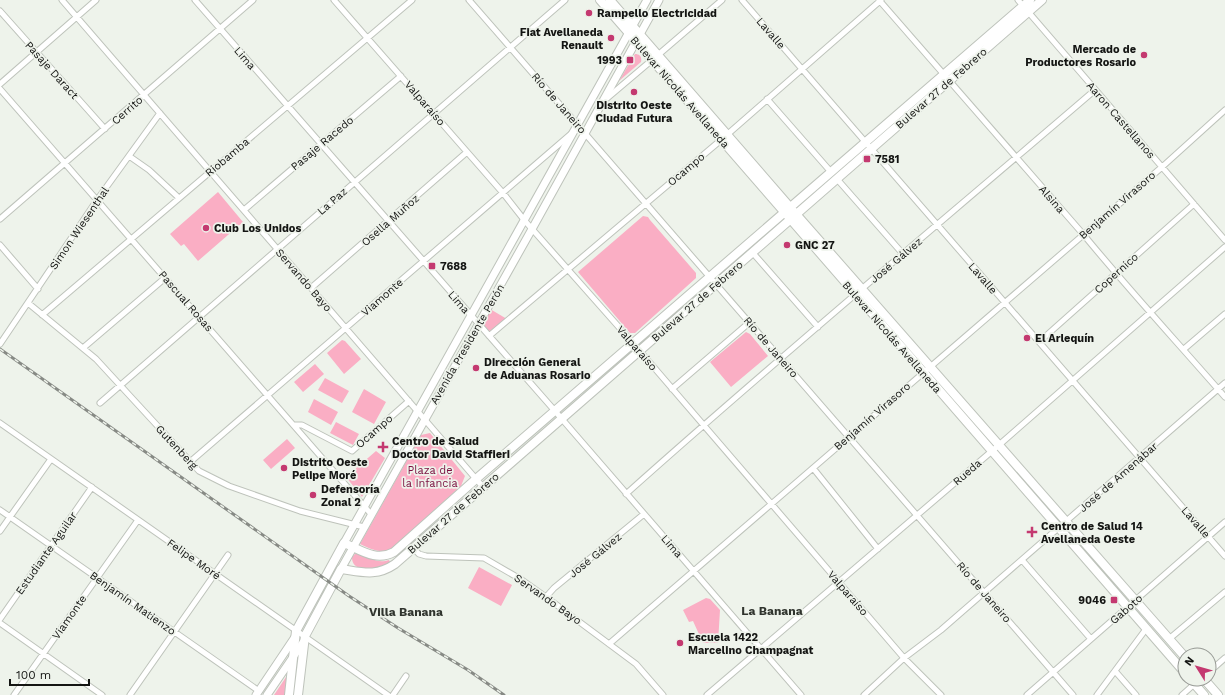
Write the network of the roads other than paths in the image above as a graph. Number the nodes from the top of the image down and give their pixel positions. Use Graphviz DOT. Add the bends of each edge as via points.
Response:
graph roads {
  1 [pos="62,0"];
  2 [pos="96,0"];
  3 [pos="195,0"];
  4 [pos="253,0"];
  5 [pos="334,0"];
  6 [pos="412,0"];
  7 [pos="469,0"];
  8 [pos="565,0"];
  9 [pos="600,0"];
  10 [pos="610,0"];
  11 [pos="647,0"];
  12 [pos="659,0"];
  13 [pos="722,0"];
  14 [pos="742,0"];
  15 [pos="880,0"];
  16 [pos="1030,0"];
  17 [pos="1042,0"];
  18 [pos="1023,6"];
  19 [pos="0,11"];
  20 [pos="77,17"];
  21 [pos="220,29"];
  22 [pos="630,29"];
  23 [pos="367,38"];
  24 [pos="638,38"];
  25 [pos="510,47"];
  26 [pos="37,52"];
  27 [pos="655,57"];
  28 [pos="802,69"];
  29 [pos="944,74"];
  30 [pos="401,76"];
  31 [pos="950,81"];
  32 [pos="0,84"];
  33 [pos="0,88"];
  34 [pos="1095,90"];
  35 [pos="144,95"];
  36 [pos="767,99"];
  37 [pos="602,102"];
  38 [pos="287,106"];
  39 [pos="1225,110"];
  40 [pos="160,113"];
  41 [pos="434,113"];
  42 [pos="578,124"];
  43 [pos="105,129"];
  44 [pos="573,132"];
  45 [pos="585,133"];
  46 [pos="724,137"];
  47 [pos="865,142"];
  48 [pos="321,144"];
  49 [pos="871,149"];
  50 [pos="467,152"];
  51 [pos="129,156"];
  52 [pos="1016,158"];
  53 [pos="65,163"];
  54 [pos="1162,167"];
  55 [pos="210,171"];
  56 [pos="831,172"];
  57 [pos="837,179"];
  58 [pos="354,182"];
  59 [pos="503,193"];
  60 [pos="179,198"];
  61 [pos="97,200"];
  62 [pos="646,203"];
  63 [pos="1194,204"];
  64 [pos="244,210"];
  65 [pos="787,210"];
  66 [pos="793,217"];
  67 [pos="0,219"];
  68 [pos="525,220"];
  69 [pos="388,222"];
  70 [pos="937,225"];
  71 [pos="532,229"];
  72 [pos="1083,234"];
  73 [pos="131,239"];
  74 [pos="1225,240"];
  75 [pos="0,245"];
  76 [pos="1225,247"];
  77 [pos="277,249"];
  78 [pos="752,252"];
  79 [pos="903,254"];
  80 [pos="423,261"];
  81 [pos="568,269"];
  82 [pos="1115,273"];
  83 [pos="710,276"];
  84 [pos="165,278"];
  85 [pos="716,284"];
  86 [pos="311,288"];
  87 [pos="38,289"];
  88 [pos="858,292"];
  89 [pos="1004,302"];
  90 [pos="28,304"];
  91 [pos="1151,312"];
  92 [pos="1225,314"];
  93 [pos="42,315"];
  94 [pos="199,317"];
  95 [pos="471,317"];
  96 [pos="750,322"];
  97 [pos="478,325"];
  98 [pos="818,327"];
  99 [pos="346,328"];
  100 [pos="489,336"];
  101 [pos="1039,342"];
  102 [pos="633,343"];
  103 [pos="0,344"];
  104 [pos="83,348"];
  105 [pos="1184,349"];
  106 [pos="640,350"];
  107 [pos="781,359"];
  108 [pos="930,366"];
  109 [pos="923,372"];
  110 [pos="1073,381"];
  111 [pos="1225,383"];
  112 [pos="120,385"];
  113 [pos="672,388"];
  114 [pos="1218,389"];
  115 [pos="267,395"];
  116 [pos="1225,397"];
  117 [pos="409,401"];
  118 [pos="100,403"];
  119 [pos="418,410"];
  120 [pos="555,411"];
  121 [pos="424,419"];
  122 [pos="561,419"];
  123 [pos="0,423"];
  124 [pos="294,425"];
  125 [pos="703,425"];
  126 [pos="849,436"];
  127 [pos="999,445"];
  128 [pos="992,451"];
  129 [pos="1140,458"];
  130 [pos="51,459"];
  131 [pos="190,462"];
  132 [pos="813,468"];
  133 [pos="476,479"];
  134 [pos="92,487"];
  135 [pos="483,487"];
  136 [pos="626,494"];
  137 [pos="771,504"];
  138 [pos="364,506"];
  139 [pos="0,510"];
  140 [pos="371,514"];
  141 [pos="644,514"];
  142 [pos="916,516"];
  143 [pos="10,517"];
  144 [pos="138,520"];
  145 [pos="1066,521"];
  146 [pos="1225,522"];
  147 [pos="354,525"];
  148 [pos="364,527"];
  149 [pos="1059,528"];
  150 [pos="0,531"];
  151 [pos="1208,537"];
  152 [pos="344,542"];
  153 [pos="51,546"];
  154 [pos="353,547"];
  155 [pos="413,548"];
  156 [pos="878,549"];
  157 [pos="228,556"];
  158 [pos="1225,556"];
  159 [pos="1022,560"];
  160 [pos="341,569"];
  161 [pos="693,571"];
  162 [pos="215,574"];
  163 [pos="97,578"];
  164 [pos="838,582"];
  165 [pos="984,592"];
  166 [pos="1225,592"];
  167 [pos="546,596"];
  168 [pos="1135,600"];
  169 [pos="1128,607"];
  170 [pos="0,619"];
  171 [pos="0,623"];
  172 [pos="1146,628"];
  173 [pos="174,632"];
  174 [pos="296,634"];
  175 [pos="304,639"];
  176 [pos="1091,639"];
  177 [pos="1169,639"];
  178 [pos="609,644"];
  179 [pos="1177,648"];
  180 [pos="761,649"];
  181 [pos="43,654"];
  182 [pos="293,657"];
  183 [pos="904,658"];
  184 [pos="1225,658"];
  185 [pos="1177,664"];
  186 [pos="1217,665"];
  187 [pos="1115,671"];
  188 [pos="1053,672"];
  189 [pos="406,676"];
  190 [pos="1189,687"];
  191 [pos="1211,687"];
  192 [pos="262,694"];
  193 [pos="939,694"];
  194 [pos="14,695"];
  195 [pos="102,695"];
  196 [pos="130,695"];
  197 [pos="289,695"];
  198 [pos="298,695"];
  199 [pos="388,695"];
  200 [pos="393,695"];
  201 [pos="663,695"];
  202 [pos="706,695"];
  203 [pos="801,695"];
  204 [pos="864,695"];
  205 [pos="1027,695"];
  206 [pos="1073,695"];
  207 [pos="1097,695"];
  208 [pos="1136,695"];
  209 [pos="1182,695"];
  210 [pos="1218,695"];
  1 -- 20 [label="street, Servando Bayo"];
  2 -- 20 [label="street"];
  3 -- 21 [label="street, Lima"];
  4 -- 21 [label="street, Cerrito"];
  5 -- 23 [label="street, Valparaíso"];
  6 -- 23 [label="street, Riobamba"];
  7 -- 25 [label="street, Río de Janeiro"];
  8 -- 25 [label="street, La Paz"];
  9 -- 22 [label="main road, Bulevar Nicolás Avellaneda"];
  10 -- 22 [label="main road, Bulevar Nicolás Avellaneda"];
  11 -- 22 [label="main road, Avenida Presidente Perón"];
  12 -- 24 [label="main road, Avenida Presidente Perón"];
  13 -- 27 [label="street"];
  14 -- 28 [label="street, Lavalle"];
  15 -- 28 [label="street, Ocampo"];
  15 -- 29 [label="street, Alsina"];
  16 -- 18 [label="main road, Bulevar 27 de Febrero"];
  17 -- 18 [label="main road, Bulevar 27 de Febrero"];
  18 -- 29 [label="main road, Bulevar 27 de Febrero"];
  18 -- 31 [label="main road, Bulevar 27 de Febrero"];
  18 -- 34 [label="street, Aaron Castellanos"];
  19 -- 26 [label="street, Pasaje Daract"];
  20 -- 26 [label="street"];
  20 -- 35 [label="street, Servando Bayo"];
  21 -- 35 [label="street, Cerrito"];
  21 -- 38 [label="street, Lima"];
  22 -- 24 [label="main road, Bulevar Nicolás Avellaneda"];
  22 -- 42 [label="main road, Avenida Presidente Perón"];
  23 -- 30 [label="street, Valparaíso"];
  23 -- 38 [label="street, Riobamba"];
  24 -- 27 [label="main road, Bulevar Nicolás Avellaneda"];
  24 -- 37 [label="main road, Avenida Presidente Perón"];
  25 -- 41 [label="street, La Paz"];
  25 -- 42 [label="street, Río de Janeiro"];
  26 -- 32 [label="street"];
  26 -- 43 [label="street, Pasaje Daract"];
  27 -- 37 [label="street"];
  27 -- 46 [label="main road, Bulevar Nicolás Avellaneda"];
  28 -- 36 [label="street, Ocampo"];
  28 -- 47 [label="street, Lavalle"];
  29 -- 31 [label="street, Alsina"];
  29 -- 47 [label="main road, Bulevar 27 de Febrero"];
  30 -- 41 [label="street, Valparaíso"];
  30 -- 48 [label="street, Pasaje Racedo"];
  31 -- 49 [label="main road, Bulevar 27 de Febrero"];
  31 -- 52 [label="street, Alsina"];
  33 -- 53 [label="street, Pascual Rosas"];
  34 -- 52 [label="street, José Gálvez"];
  34 -- 54 [label="street, Aaron Castellanos"];
  35 -- 40 [label="street, Servando Bayo"];
  35 -- 43 [label="street, Cerrito"];
  36 -- 46 [label="street, Ocampo"];
  36 -- 56 [label="street"];
  37 -- 45 [label="main road, Avenida Presidente Perón"];
  38 -- 48 [label="street, Lima"];
  38 -- 55 [label="street, Riobamba"];
  39 -- 54 [label="street, Benjamín Virasoro"];
  40 -- 51 [label="street, Simon Wiesenthal"];
  40 -- 55 [label="street, Servando Bayo"];
  41 -- 50 [label="street, Valparaíso"];
  41 -- 58 [label="street, La Paz"];
  42 -- 44 [label="main road, Avenida Presidente Perón"];
  42 -- 45 [label="street, Río de Janeiro"];
  43 -- 53 [label="street, Cerrito"];
  44 -- 59 [label="street, Viamonte"];
  44 -- 68 [label="main road, Avenida Presidente Perón"];
  45 -- 62 [label="street, Río de Janeiro"];
  45 -- 71 [label="main road, Avenida Presidente Perón"];
  46 -- 62 [label="street, Ocampo"];
  46 -- 65 [label="main road, Bulevar Nicolás Avellaneda"];
  47 -- 49 [label="street, Lavalle"];
  47 -- 56 [label="main road, Bulevar 27 de Febrero"];
  48 -- 58 [label="street, Lima"];
  48 -- 64 [label="street, Pasaje Racedo"];
  49 -- 57 [label="main road, Bulevar 27 de Febrero"];
  49 -- 70 [label="street, Lavalle"];
  50 -- 59 [label="street, Valparaíso"];
  50 -- 69 [label="street, Osella Muñoz"];
  51 -- 60 [label="street" via="149,170"];
  51 -- 61 [label="street, Simon Wiesenthal"];
  52 -- 70 [label="street, José Gálvez"];
  52 -- 72 [label="street, Alsina"];
  53 -- 61 [label="street, Pascual Rosas"];
  53 -- 67 [label="street, Cerrito"];
  54 -- 63 [label="street, Aaron Castellanos"];
  54 -- 72 [label="street, Benjamín Virasoro"];
  55 -- 60 [label="street, Riobamba"];
  55 -- 64 [label="street, Servando Bayo"];
  56 -- 65 [label="main road, Bulevar 27 de Febrero"];
  57 -- 66 [label="main road, Bulevar 27 de Febrero"];
  57 -- 79 [label="street"];
  58 -- 69 [label="street, Lima"];
  58 -- 77 [label="street, La Paz"];
  59 -- 68 [label="street, Valparaíso"];
  59 -- 80 [label="street, Viamonte"];
  60 -- 73 [label="street, Riobamba"];
  61 -- 73 [label="street, Pascual Rosas"];
  61 -- 87 [label="street, Simon Wiesenthal"];
  62 -- 81 [label="street, Ocampo"];
  62 -- 83 [label="street, Río de Janeiro"];
  63 -- 74 [label="street, Aaron Castellanos"];
  63 -- 82 [label="street, Copernico"];
  64 -- 77 [label="street, Servando Bayo"];
  65 -- 66 [label="main road, Bulevar Nicolás Avellaneda"];
  65 -- 83 [label="main road, Bulevar 27 de Febrero"];
  66 -- 78 [label="main road, Bulevar 27 de Febrero"];
  66 -- 88 [label="main road, Bulevar Nicolás Avellaneda"];
  68 -- 71 [label="street, Valparaíso"];
  68 -- 95 [label="main road, Avenida Presidente Perón"];
  69 -- 80 [label="street, Lima"];
  69 -- 86 [label="street, Osella Muñoz"];
  70 -- 79 [label="street, José Gálvez"];
  70 -- 89 [label="street, Lavalle"];
  71 -- 81 [label="street, Valparaíso"];
  71 -- 97 [label="main road, Avenida Presidente Perón"];
  72 -- 82 [label="street, Alsina"];
  72 -- 89 [label="street, Benjamín Virasoro"];
  73 -- 84 [label="street, Pascual Rosas"];
  73 -- 93 [label="street, Riobamba"];
  75 -- 87 [label="street"];
  76 -- 91 [label="street, Rueda"];
  77 -- 86 [label="street, Servando Bayo"];
  77 -- 94 [label="street, La Paz"];
  78 -- 85 [label="main road, Bulevar 27 de Febrero"];
  78 -- 98 [label="street"];
  79 -- 88 [label="street, José Gálvez"];
  80 -- 95 [label="street, Lima"];
  80 -- 99 [label="street, Viamonte"];
  81 -- 100 [label="street, Ocampo"];
  81 -- 102 [label="street, Valparaíso"];
  82 -- 91 [label="street, Alsina"];
  82 -- 101 [label="street, Copernico"];
  83 -- 85 [label="street, Río de Janeiro"];
  83 -- 102 [label="main road, Bulevar 27 de Febrero"];
  84 -- 94 [label="street, Pascual Rosas"];
  84 -- 104 [label="street"];
  85 -- 96 [label="street, Río de Janeiro"];
  85 -- 106 [label="main road, Bulevar 27 de Febrero"];
  86 -- 99 [label="street, Servando Bayo"];
  87 -- 90 [label="street, Simon Wiesenthal"];
  88 -- 98 [label="street, José Gálvez"];
  88 -- 108 [label="main road, Bulevar Nicolás Avellaneda"];
  88 -- 109 [label="main road, Bulevar Nicolás Avellaneda"];
  89 -- 101 [label="street, Lavalle"];
  89 -- 108 [label="street, Benjamín Virasoro"];
  90 -- 93 [label="street, Gutenberg"];
  90 -- 103 [label="street, Simon Wiesenthal"];
  91 -- 105 [label="street, Alsina"];
  91 -- 110 [label="street, Rueda"];
  92 -- 105 [label="street"];
  93 -- 104 [label="street, Gutenberg"];
  94 -- 112 [label="street, La Paz"];
  94 -- 115 [label="street, Pascual Rosas"];
  95 -- 97 [label="street, Lima"];
  95 -- 119 [label="main road, Avenida Presidente Perón"];
  96 -- 107 [label="street, Río de Janeiro"];
  96 -- 113 [label="street"];
  97 -- 100 [label="street, Lima"];
  97 -- 121 [label="main road, Avenida Presidente Perón"];
  98 -- 107 [label="street, José Gálvez"];
  99 -- 115 [label="street, Viamonte"];
  99 -- 117 [label="street, Servando Bayo"];
  100 -- 120 [label="street, Lima"];
  101 -- 110 [label="street, Lavalle"];
  102 -- 106 [label="street, Valparaíso"];
  102 -- 120 [label="main road, Bulevar 27 de Febrero"];
  104 -- 112 [label="street, Gutenberg"];
  105 -- 114 [label="street, Alsina"];
  106 -- 113 [label="street, Valparaíso"];
  106 -- 122 [label="main road, Bulevar 27 de Febrero"];
  107 -- 125 [label="street, José Gálvez"];
  107 -- 126 [label="street, Río de Janeiro"];
  108 -- 109 [label="street, Benjamín Virasoro"];
  108 -- 127 [label="main road, Bulevar Nicolás Avellaneda"];
  109 -- 126 [label="street, Benjamín Virasoro"];
  109 -- 128 [label="main road, Bulevar Nicolás Avellaneda"];
  110 -- 127 [label="street, Rueda"];
  110 -- 129 [label="street, Lavalle"];
  111 -- 114 [label="street, José de Amenábar"];
  112 -- 118 [label="street, La Paz"];
  112 -- 131 [label="street, Gutenberg"];
  113 -- 125 [label="street, Valparaíso"];
  114 -- 116 [label="street, Alsina"];
  114 -- 129 [label="street, José de Amenábar"];
  115 -- 124 [label="street, Pascual Rosas"];
  115 -- 131 [label="street, Viamonte"];
  117 -- 119 [label="street, Servando Bayo"];
  117 -- 124 [label="street, Ocampo" via="352,451 302,425"];
  119 -- 121 [label="street, Servando Bayo"];
  119 -- 138 [label="main road, Avenida Presidente Perón"];
  120 -- 122 [label="street, Lima"];
  120 -- 133 [label="main road, Bulevar 27 de Febrero"];
  121 -- 133 [label="street, Servando Bayo"];
  121 -- 140 [label="main road, Avenida Presidente Perón"];
  122 -- 135 [label="main road, Bulevar 27 de Febrero"];
  122 -- 136 [label="street, Lima"];
  123 -- 130 [label="street, Felipe Moré"];
  124 -- 138 [label="street, Pascual Rosas"];
  125 -- 136 [label="street, José Gálvez"];
  125 -- 137 [label="street, Valparaíso"];
  126 -- 132 [label="street, Benjamín Virasoro"];
  126 -- 142 [label="street, Río de Janeiro"];
  127 -- 128 [label="street, Rueda"];
  127 -- 145 [label="main road, Bulevar Nicolás Avellaneda"];
  128 -- 142 [label="street, Rueda"];
  128 -- 149 [label="main road, Bulevar Nicolás Avellaneda"];
  129 -- 145 [label="street, José de Amenábar"];
  129 -- 151 [label="street, Lavalle"];
  130 -- 134 [label="street, Felipe Moré"];
  130 -- 143 [label="street"];
  131 -- 147 [label="street, Gutenberg" via="199,471 229,486 300,511"];
  132 -- 137 [label="street, Benjamín Virasoro"];
  132 -- 156 [label="street"];
  133 -- 135 [label="street, Servando Bayo"];
  133 -- 154 [label="main road, Bulevar 27 de Febrero" via="388,556 372,555"];
  134 -- 144 [label="street, Felipe Moré"];
  134 -- 153 [label="street, Estudiante Aguilar"];
  135 -- 155 [label="main road, Bulevar 27 de Febrero"];
  136 -- 141 [label="street, Lima"];
  137 -- 161 [label="street, Benjamín Virasoro"];
  137 -- 164 [label="street, Valparaíso"];
  138 -- 140 [label="street, Pascual Rosas"];
  138 -- 147 [label="main road, Avenida Presidente Perón"];
  139 -- 143 [label="street, Benjamín Matienzo"];
  140 -- 148 [label="main road, Avenida Presidente Perón"];
  141 -- 161 [label="street, Lima"];
  141 -- 167 [label="street, José Gálvez"];
  142 -- 156 [label="street, Rueda"];
  142 -- 165 [label="street, Río de Janeiro"];
  143 -- 150 [label="street"];
  143 -- 153 [label="street, Benjamín Matienzo"];
  144 -- 162 [label="street, Felipe Moré"];
  144 -- 163 [label="street, Viamonte"];
  145 -- 149 [label="street, José de Amenábar"];
  145 -- 168 [label="main road, Bulevar Nicolás Avellaneda"];
  146 -- 151 [label="street, Gaboto"];
  147 -- 148 [label="street, Gutenberg"];
  147 -- 152 [label="main road, Avenida Presidente Perón"];
  148 -- 154 [label="main road, Avenida Presidente Perón"];
  149 -- 159 [label="street, José de Amenábar"];
  149 -- 169 [label="main road, Bulevar Nicolás Avellaneda"];
  151 -- 158 [label="street, Lavalle"];
  151 -- 168 [label="street, Gaboto"];
  152 -- 154 [label="main road, Bulevar 27 de Febrero"];
  152 -- 174 [label="main road, Avenida Presidente Perón"];
  153 -- 163 [label="street, Benjamín Matienzo"];
  153 -- 170 [label="street, Estudiante Aguilar"];
  154 -- 160 [label="main road, Avenida Presidente Perón"];
  155 -- 160 [label="main road, Bulevar 27 de Febrero" via="386,570 375,573"];
  155 -- 167 [label="street, Servando Bayo" via="426,556 484,558"];
  156 -- 164 [label="street, Rueda"];
  157 -- 162 [label="street"];
  159 -- 165 [label="street, José de Amenábar"];
  159 -- 176 [label="street"];
  160 -- 175 [label="main road, Avenida Presidente Perón"];
  161 -- 178 [label="street, Benjamín Virasoro"];
  161 -- 180 [label="street, Lima"];
  162 -- 173 [label="street"];
  162 -- 174 [label="street, Felipe Moré"];
  163 -- 173 [label="street, Benjamín Matienzo"];
  163 -- 181 [label="street, Viamonte"];
  164 -- 180 [label="street, Rueda"];
  164 -- 183 [label="street, Valparaíso"];
  165 -- 183 [label="street, José de Amenábar"];
  165 -- 188 [label="street, Río de Janeiro"];
  166 -- 177 [label="street"];
  167 -- 178 [label="street, Servando Bayo"];
  168 -- 169 [label="street, Gaboto"];
  168 -- 177 [label="main road, Bulevar Nicolás Avellaneda"];
  169 -- 172 [label="main road, Bulevar Nicolás Avellaneda"];
  169 -- 176 [label="street, Gaboto"];
  171 -- 181 [label="street"];
  172 -- 185 [label="main road, Bulevar Nicolás Avellaneda"];
  172 -- 187 [label="street"];
  173 -- 192 [label="street, Benjamín Matienzo"];
  173 -- 196 [label="street"];
  174 -- 175 [label="street, Felipe Moré"];
  174 -- 182 [label="main road, Avenida Presidente Perón"];
  174 -- 192 [label="main road"];
  175 -- 182 [label="main road"];
  175 -- 198 [label="main road, Avenida Presidente Perón"];
  175 -- 199 [label="street, Felipe Moré"];
  176 -- 188 [label="street, Gaboto"];
  177 -- 179 [label="main road, Bulevar Nicolás Avellaneda"];
  178 -- 201 [label="street, Servando Bayo" via="636,664"];
  180 -- 202 [label="street, Rueda"];
  180 -- 203 [label="street, Lima"];
  181 -- 194 [label="street, Viamonte"];
  181 -- 195 [label="street"];
  182 -- 192 [label="main road"];
  182 -- 197 [label="main road, Avenida Presidente Perón"];
  183 -- 193 [label="street, Valparaíso"];
  183 -- 204 [label="street, José de Amenábar"];
  184 -- 186 [label="street"];
  187 -- 207 [label="street"];
  187 -- 208 [label="street"];
  188 -- 205 [label="street, Gaboto"];
  188 -- 206 [label="street, Río de Janeiro"];
  189 -- 200 [label="street"];
  190 -- 209 [label="street"];
  191 -- 210 [label="main road"];
}
